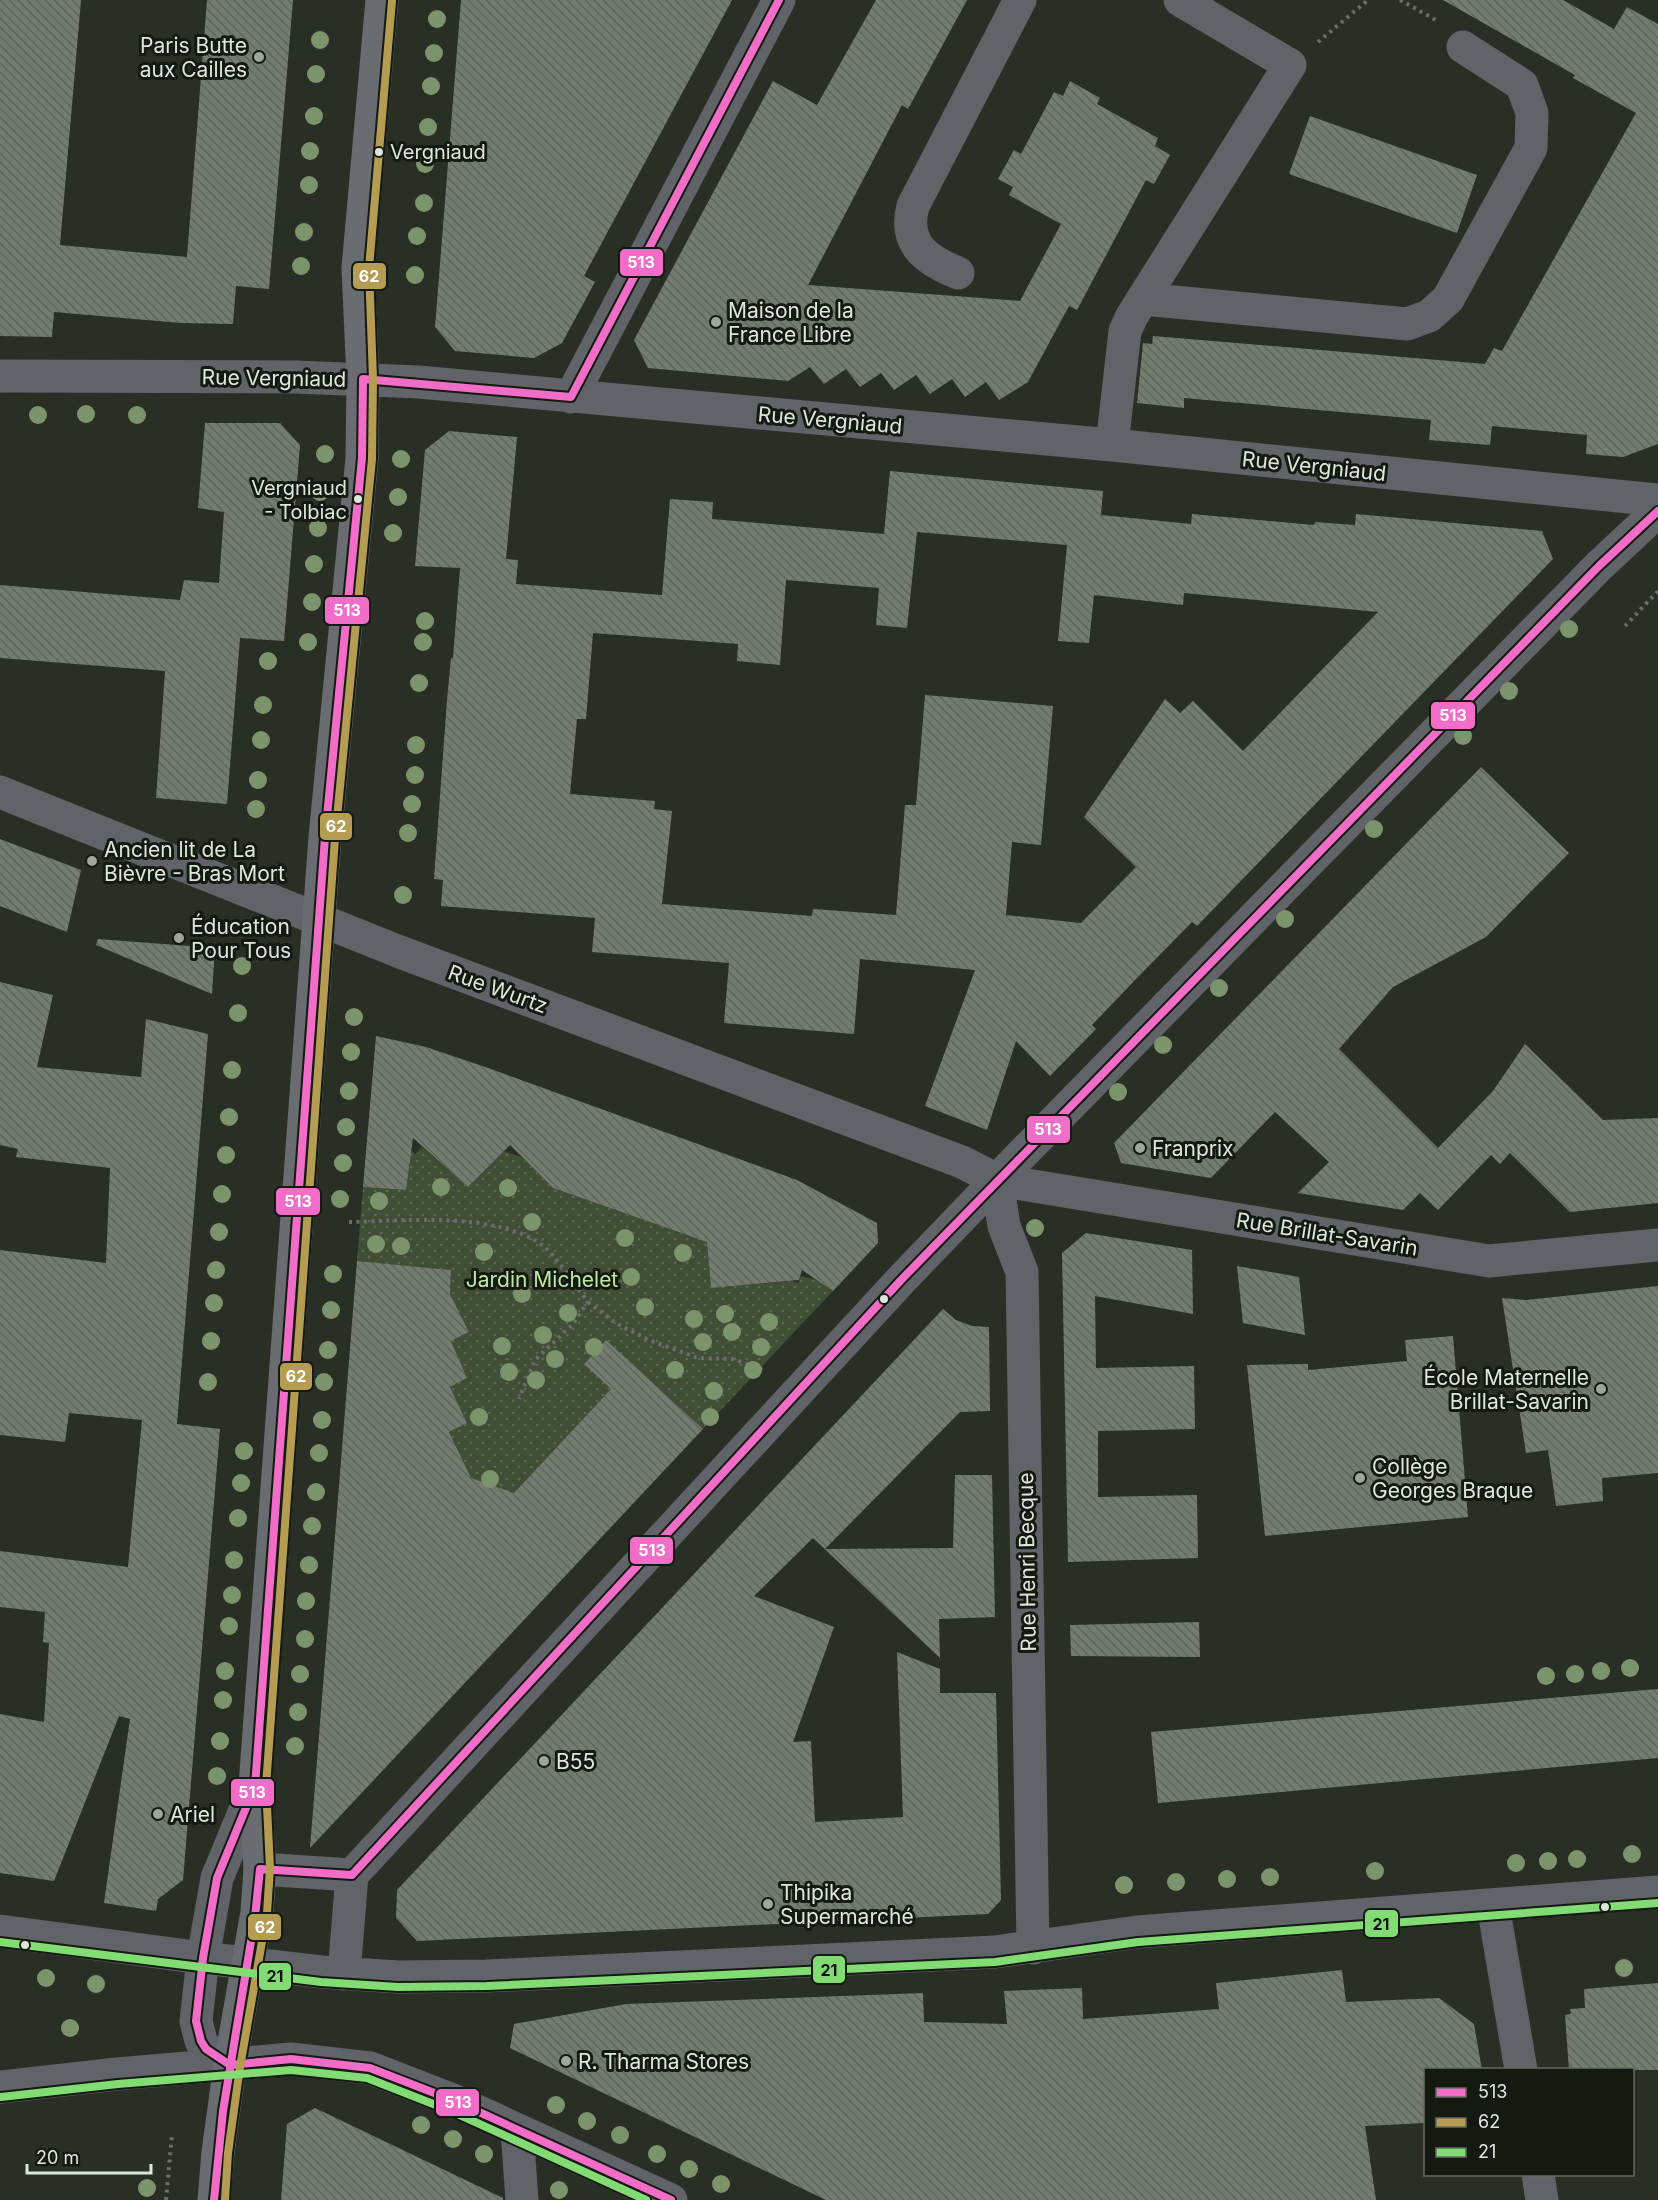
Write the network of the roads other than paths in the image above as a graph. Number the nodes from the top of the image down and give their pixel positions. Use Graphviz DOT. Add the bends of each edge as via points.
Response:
graph roads {
  1 [pos="382,0"];
  2 [pos="779,0"];
  3 [pos="1020,0"];
  4 [pos="1180,0"];
  5 [pos="1463,47"];
  6 [pos="958,273"];
  7 [pos="1143,298"];
  8 [pos="0,376"];
  9 [pos="363,379"];
  10 [pos="571,397"];
  11 [pos="1112,445"];
  12 [pos="1658,500"];
  13 [pos="1658,512"];
  14 [pos="0,792"];
  15 [pos="320,920"];
  16 [pos="997,1180"];
  17 [pos="1658,1245"];
  18 [pos="255,1786"];
  19 [pos="260,1869"];
  20 [pos="352,1875"];
  21 [pos="1658,1892"];
  22 [pos="1493,1905"];
  23 [pos="0,1931"];
  24 [pos="1033,1948"];
  25 [pos="203,1959"];
  26 [pos="247,1963"];
  27 [pos="344,1974"];
  28 [pos="230,2065"];
  29 [pos="1521,2068"];
  30 [pos="0,2087"];
  31 [pos="518,2130"];
  32 [pos="1538,2176"];
  33 [pos="214,2200"];
  34 [pos="522,2200"];
  35 [pos="671,2200"];
  36 [pos="1542,2200"];
  1 -- 9 [label="main road" via="358,268"];
  2 -- 10 [label="street"];
  3 -- 6 [label="street" via="910,217 913,239 920,249 937,264"];
  4 -- 7 [label="street" via="1290,65"];
  5 -- 7 [label="street" via="1522,85 1532,113 1531,148 1448,299 1429,316 1407,324"];
  7 -- 11 [label="street" via="1125,331"];
  8 -- 9 [label="street, Rue Vergniaud"];
  9 -- 10 [label="street, Rue Vergniaud"];
  9 -- 15 [label="main road" via="362,458"];
  10 -- 11 [label="street, Rue Vergniaud"];
  11 -- 12 [label="street, Rue Vergniaud"];
  13 -- 16 [label="street" via="1599,566"];
  14 -- 15 [label="street, Rue Wurtz"];
  15 -- 16 [label="street, Rue Wurtz" via="962,1162"];
  15 -- 18 [label="main road"];
  16 -- 17 [label="street, Rue Brillat-Savarin" via="1489,1261"];
  16 -- 20 [label="street"];
  16 -- 24 [label="street, Rue Henri Becque" via="1004,1226 1022,1272"];
  18 -- 19 [label="main road"];
  18 -- 25 [label="street" via="217,1878"];
  19 -- 20 [label="street"];
  19 -- 26 [label="main road"];
  20 -- 27 [label="street"];
  21 -- 22 [label="street"];
  22 -- 24 [label="street" via="1137,1932"];
  22 -- 29 [label="street"];
  23 -- 25 [label="street"];
  24 -- 27 [label="street" via="487,1976"];
  25 -- 26 [label="street"];
  25 -- 28 [label="street" via="196,2021 201,2041"];
  26 -- 27 [label="street"];
  26 -- 28 [label="main road"];
  28 -- 30 [label="street"];
  28 -- 31 [label="street" via="291,2059 370,2068 445,2096"];
  28 -- 33 [label="main road"];
  31 -- 34 [label="street"];
  31 -- 35 [label="street"];
  32 -- 36 [label="street"];
}
